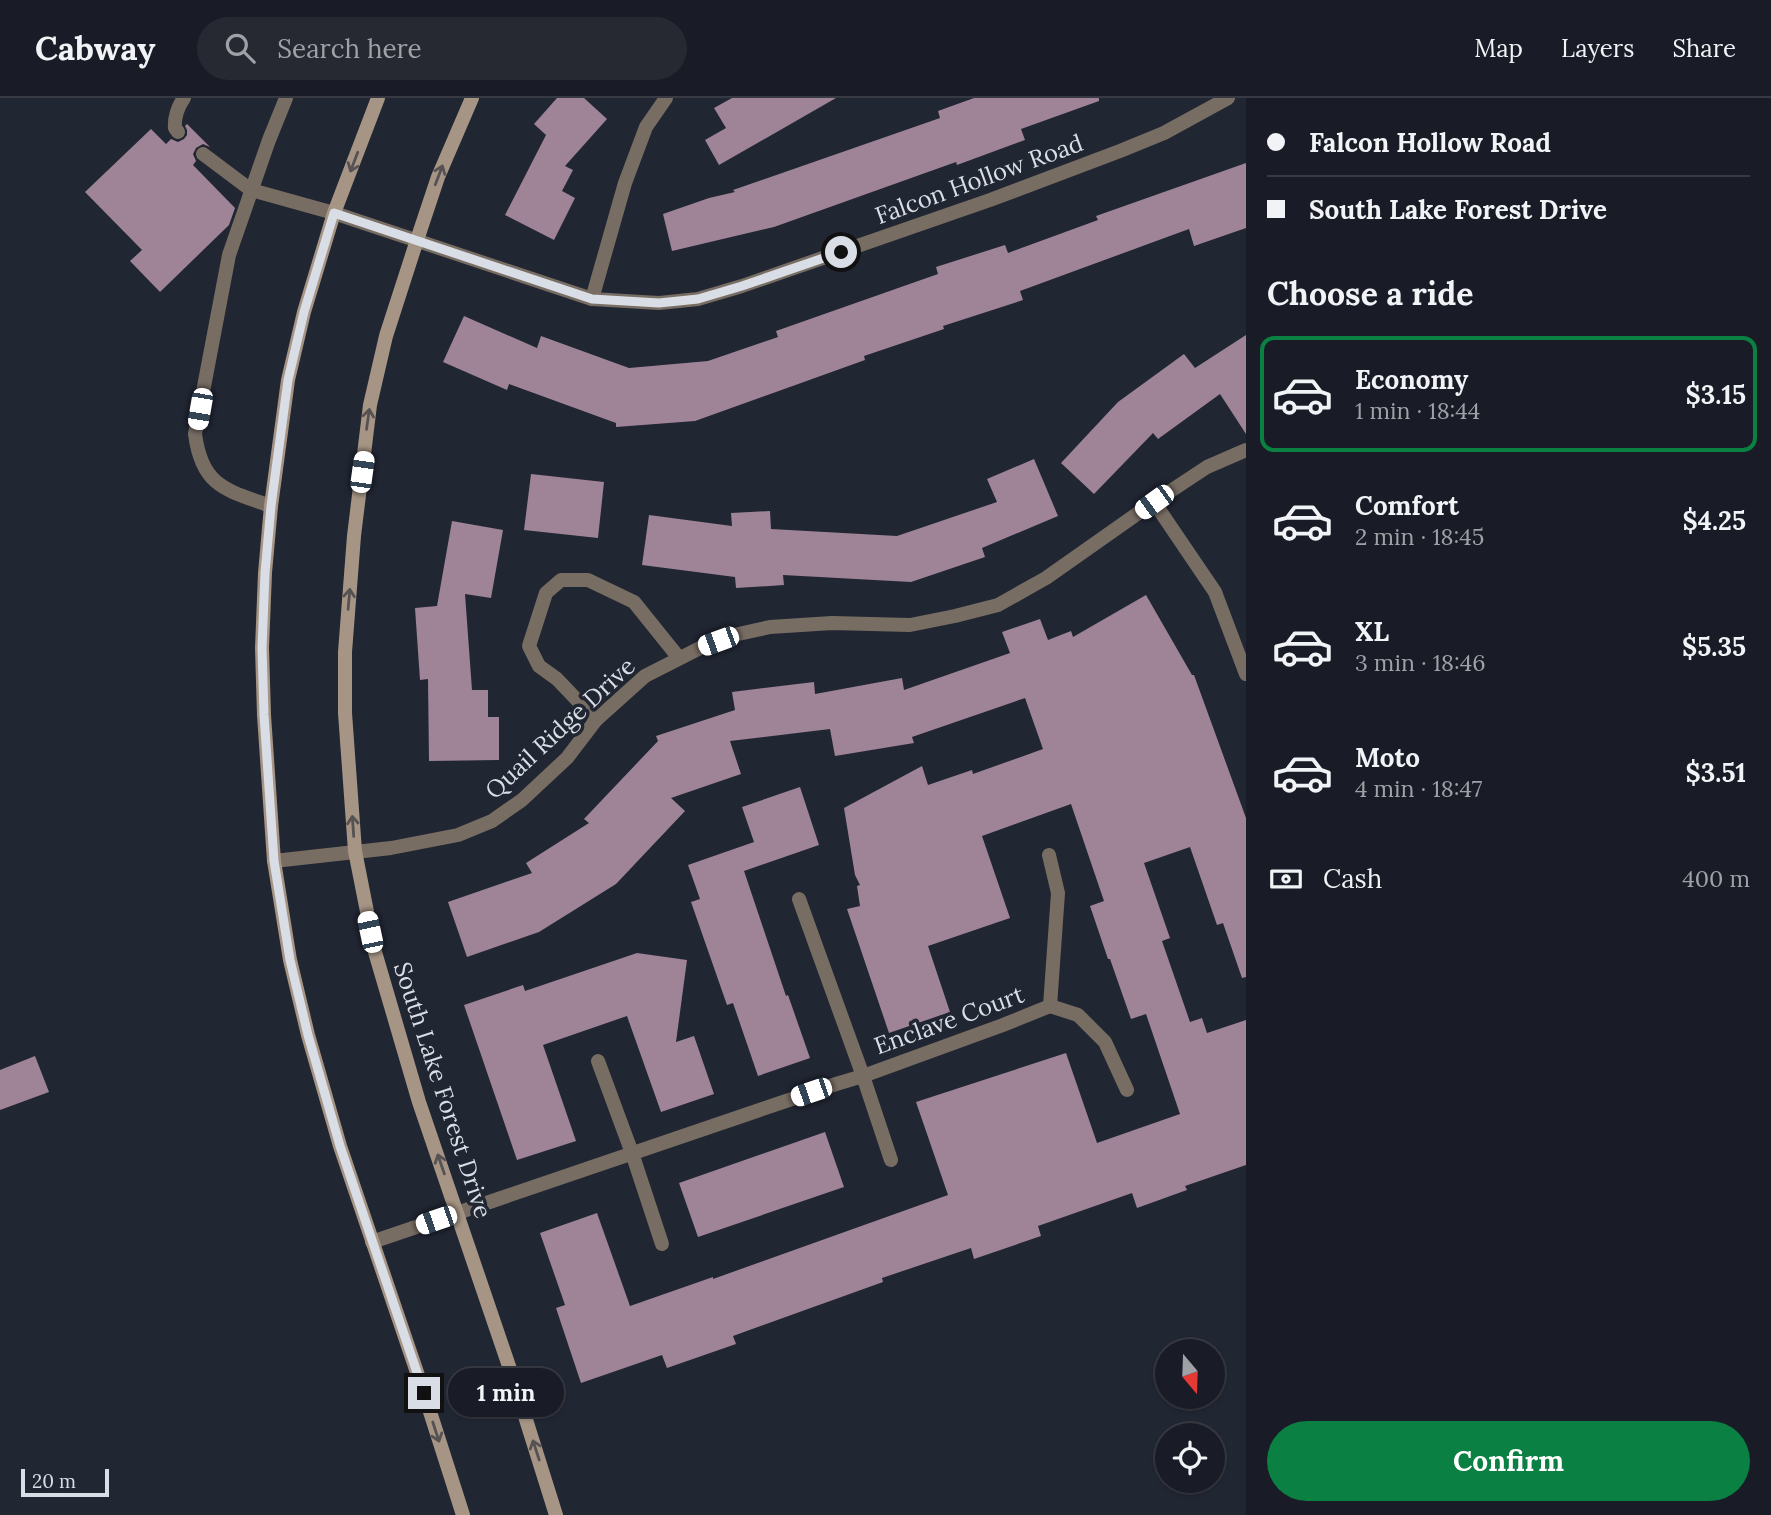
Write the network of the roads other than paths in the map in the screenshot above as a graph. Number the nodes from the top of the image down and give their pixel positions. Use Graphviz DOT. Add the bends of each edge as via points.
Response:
graph roads {
  1 [pos="184,98"];
  2 [pos="286,98"];
  3 [pos="378,98"];
  4 [pos="472,98"];
  5 [pos="666,98"];
  6 [pos="1228,98"];
  7 [pos="178,132"];
  8 [pos="203,154"];
  9 [pos="251,190"];
  10 [pos="334,213"];
  11 [pos="417,240"];
  12 [pos="592,299"];
  13 [pos="1246,450"];
  14 [pos="1154,502"];
  15 [pos="271,506"];
  16 [pos="679,658"];
  17 [pos="1246,674"];
  18 [pos="596,720"];
  19 [pos="355,851"];
  20 [pos="1049,855"];
  21 [pos="274,861"];
  22 [pos="799,899"];
  23 [pos="1050,1006"];
  24 [pos="598,1060"];
  25 [pos="863,1076"];
  26 [pos="1127,1090"];
  27 [pos="632,1153"];
  28 [pos="891,1160"];
  29 [pos="458,1213"];
  30 [pos="372,1242"];
  31 [pos="662,1244"];
  32 [pos="463,1515"];
  33 [pos="556,1515"];
  1 -- 7 [label="street" via="174,121"];
  2 -- 9 [label="street"];
  3 -- 10 [label="main road, one-way"];
  11 -- 4 [label="main road, South Lake Forest Drive, one-way"];
  5 -- 12 [label="street" via="646,127 625,183"];
  6 -- 12 [label="street, Falcon Hollow Road" via="1120,151 742,286 698,299 659,303"];
  8 -- 9 [label="street"];
  9 -- 10 [label="street, Falcon Hollow Road"];
  9 -- 15 [label="street" via="229,255 195,434 197,453 216,484"];
  10 -- 11 [label="street, Falcon Hollow Road"];
  10 -- 15 [label="main road" via="288,380"];
  11 -- 12 [label="street, Falcon Hollow Road"];
  19 -- 11 [label="main road, South Lake Forest Drive, one-way" via="345,652 356,517 370,405 386,336"];
  13 -- 14 [label="street, Quail Ridge Drive" via="1207,467"];
  14 -- 16 [label="street, Quail Ridge Drive" via="1046,578 998,605 910,625 770,627 734,635"];
  14 -- 17 [label="street" via="1215,592"];
  15 -- 21 [label="main road" via="262,648"];
  16 -- 18 [label="street, Quail Ridge Drive" via="645,676"];
  16 -- 18 [label="street" via="634,602 588,580 561,580 546,593 528,646 539,666"];
  18 -- 19 [label="street, Quail Ridge Drive" via="567,758 492,821 458,835"];
  19 -- 21 [label="street, Quail Ridge Drive"];
  29 -- 19 [label="main road, South Lake Forest Drive, one-way" via="419,1102 375,952"];
  20 -- 23 [label="street, Enclave Court" via="1058,893"];
  21 -- 30 [label="main road" via="308,1035"];
  22 -- 25 [label="street, Enclave Court"];
  23 -- 25 [label="street, Enclave Court"];
  23 -- 26 [label="street, Enclave Court" via="1078,1015 1105,1042"];
  24 -- 27 [label="street"];
  25 -- 27 [label="street, Enclave Court"];
  25 -- 28 [label="street, Enclave Court"];
  27 -- 29 [label="street, Enclave Court"];
  27 -- 31 [label="street"];
  29 -- 30 [label="street, Enclave Court"];
  33 -- 29 [label="main road, South Lake Forest Drive, one-way"];
  30 -- 32 [label="main road, one-way"];
}
